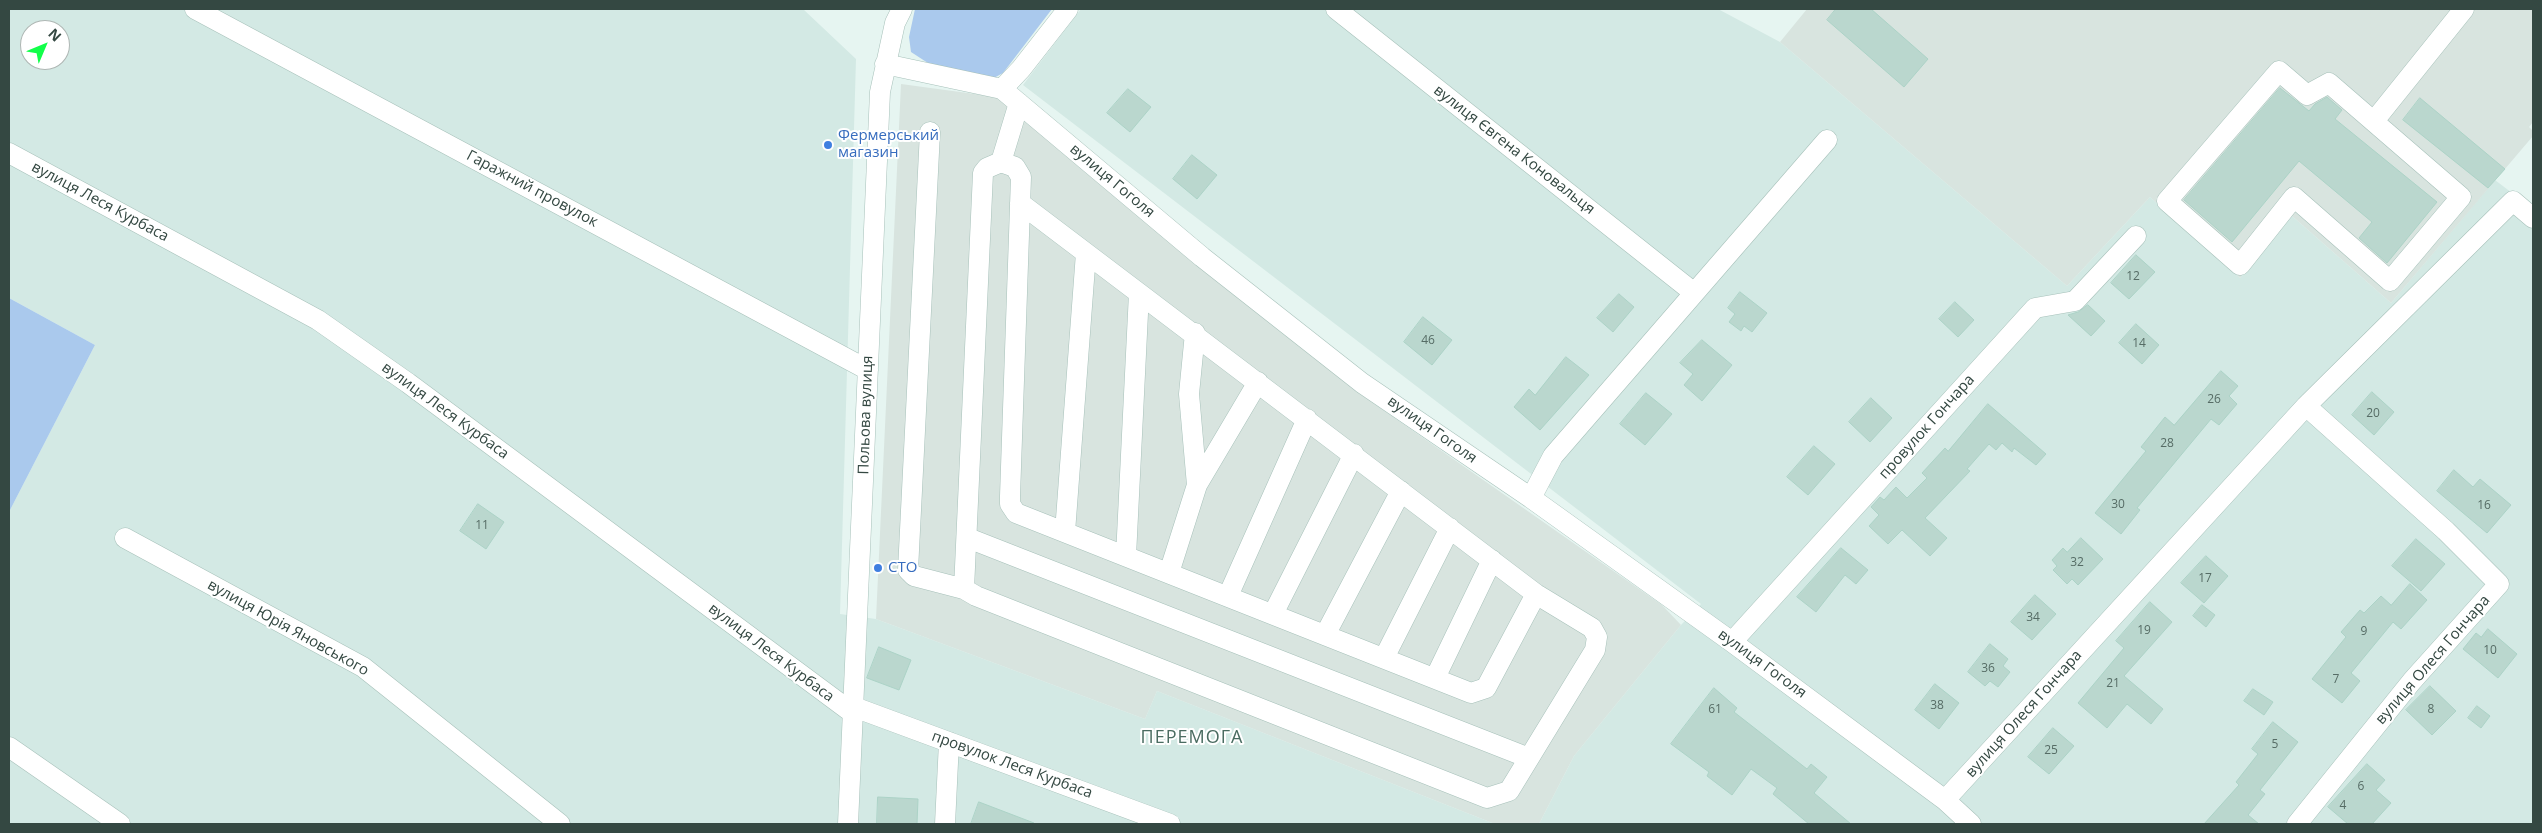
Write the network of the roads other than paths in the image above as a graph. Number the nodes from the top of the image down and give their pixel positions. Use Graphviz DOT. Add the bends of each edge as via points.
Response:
graph roads {
  1 [pos="195,9"];
  2 [pos="902,9"];
  3 [pos="1068,9"];
  4 [pos="1336,9"];
  5 [pos="2464,9"];
  6 [pos="885,64"];
  7 [pos="1002,89"];
  8 [pos="1019,103"];
  9 [pos="2374,121"];
  10 [pos="930,132"];
  11 [pos="1827,140"];
  12 [pos="9,153"];
  13 [pos="1000,162"];
  14 [pos="1020,203"];
  15 [pos="2533,218"];
  16 [pos="2136,236"];
  17 [pos="1086,253"];
  18 [pos="1693,292"];
  19 [pos="1140,293"];
  20 [pos="1195,333"];
  21 [pos="868,370"];
  22 [pos="1258,382"];
  23 [pos="2306,406"];
  24 [pos="1307,419"];
  25 [pos="1354,454"];
  26 [pos="1197,485"];
  27 [pos="1401,491"];
  28 [pos="1531,498"];
  29 [pos="1450,528"];
  30 [pos="1065,532"];
  31 [pos="125,538"];
  32 [pos="968,538"];
  33 [pos="1126,556"];
  34 [pos="1492,560"];
  35 [pos="1169,573"];
  36 [pos="964,589"];
  37 [pos="1536,594"];
  38 [pos="1228,596"];
  39 [pos="1273,614"];
  40 [pos="1326,635"];
  41 [pos="1732,642"];
  42 [pos="1384,658"];
  43 [pos="1435,678"];
  44 [pos="854,710"];
  45 [pos="948,742"];
  46 [pos="10,747"];
  47 [pos="1529,758"];
  48 [pos="1945,800"];
  49 [pos="120,824"];
  50 [pos="560,824"];
  51 [pos="848,824"];
  52 [pos="945,824"];
  53 [pos="1170,824"];
  54 [pos="1971,824"];
  55 [pos="2297,824"];
  1 -- 21 [label="street, Гаражний провулок"];
  2 -- 6 [label="street, Польова вулиця" via="895,23"];
  3 -- 7 [label="street"];
  4 -- 18 [label="street, вулиця Євгена Коновальця"];
  5 -- 9 [label="street"];
  6 -- 7 [label="street, вулиця Гоголя"];
  6 -- 21 [label="street, Польова вулиця" via="880,92"];
  7 -- 8 [label="street, вулиця Гоголя"];
  8 -- 13 [label="street"];
  8 -- 28 [label="street, вулиця Гоголя" via="1202,257 1362,383"];
  9 -- 9 [label="street" via="2461,197 2390,281 2294,197 2240,265 2167,201 2279,71 2308,95 2329,83"];
  10 -- 36 [label="street" via="908,570 914,576"];
  11 -- 18 [label="street"];
  12 -- 44 [label="street, вулиця Леся Курбаса" via="318,320"];
  13 -- 14 [label="street" via="1015,168 1021,177"];
  13 -- 32 [label="street" via="984,173"];
  14 -- 17 [label="street"];
  14 -- 30 [label="street" via="1010,504 1016,513"];
  15 -- 23 [label="street, вулиця Олеся Гончара" via="2513,202"];
  16 -- 41 [label="street, провулок Гончара" via="2076,301 2035,308"];
  17 -- 19 [label="street"];
  17 -- 30 [label="street"];
  18 -- 28 [label="street" via="1553,456"];
  19 -- 20 [label="street"];
  19 -- 33 [label="street"];
  20 -- 22 [label="street"];
  20 -- 26 [label="street" via="1189,394"];
  21 -- 44 [label="street, Польова вулиця"];
  22 -- 24 [label="street"];
  22 -- 26 [label="street"];
  23 -- 48 [label="street, вулиця Олеся Гончара"];
  23 -- 55 [label="street, вулиця Олеся Гончара" via="2446,530 2499,584 2412,681"];
  24 -- 25 [label="street"];
  24 -- 38 [label="street"];
  25 -- 27 [label="street"];
  25 -- 39 [label="street"];
  26 -- 35 [label="street"];
  27 -- 29 [label="street"];
  27 -- 40 [label="street"];
  28 -- 41 [label="street, вулиця Гоголя"];
  29 -- 34 [label="street"];
  29 -- 42 [label="street"];
  30 -- 33 [label="street"];
  31 -- 50 [label="street, вулиця Юрія Яновського" via="363,667"];
  32 -- 36 [label="street"];
  32 -- 47 [label="street"];
  33 -- 35 [label="street"];
  34 -- 37 [label="street"];
  34 -- 43 [label="street"];
  35 -- 38 [label="street"];
  36 -- 47 [label="street" via="1487,798 1509,791"];
  37 -- 43 [label="street" via="1486,688 1471,693"];
  37 -- 47 [label="street" via="1592,628 1597,637 1595,650"];
  38 -- 39 [label="street"];
  39 -- 40 [label="street"];
  40 -- 42 [label="street"];
  41 -- 48 [label="street, вулиця Гоголя"];
  42 -- 43 [label="street"];
  44 -- 45 [label="street, провулок Леся Курбаса"];
  44 -- 51 [label="street, Польова вулиця"];
  45 -- 52 [label="street"];
  45 -- 53 [label="street, провулок Леся Курбаса"];
  46 -- 49 [label="street"];
  48 -- 54 [label="street, вулиця Гоголя"];
}
